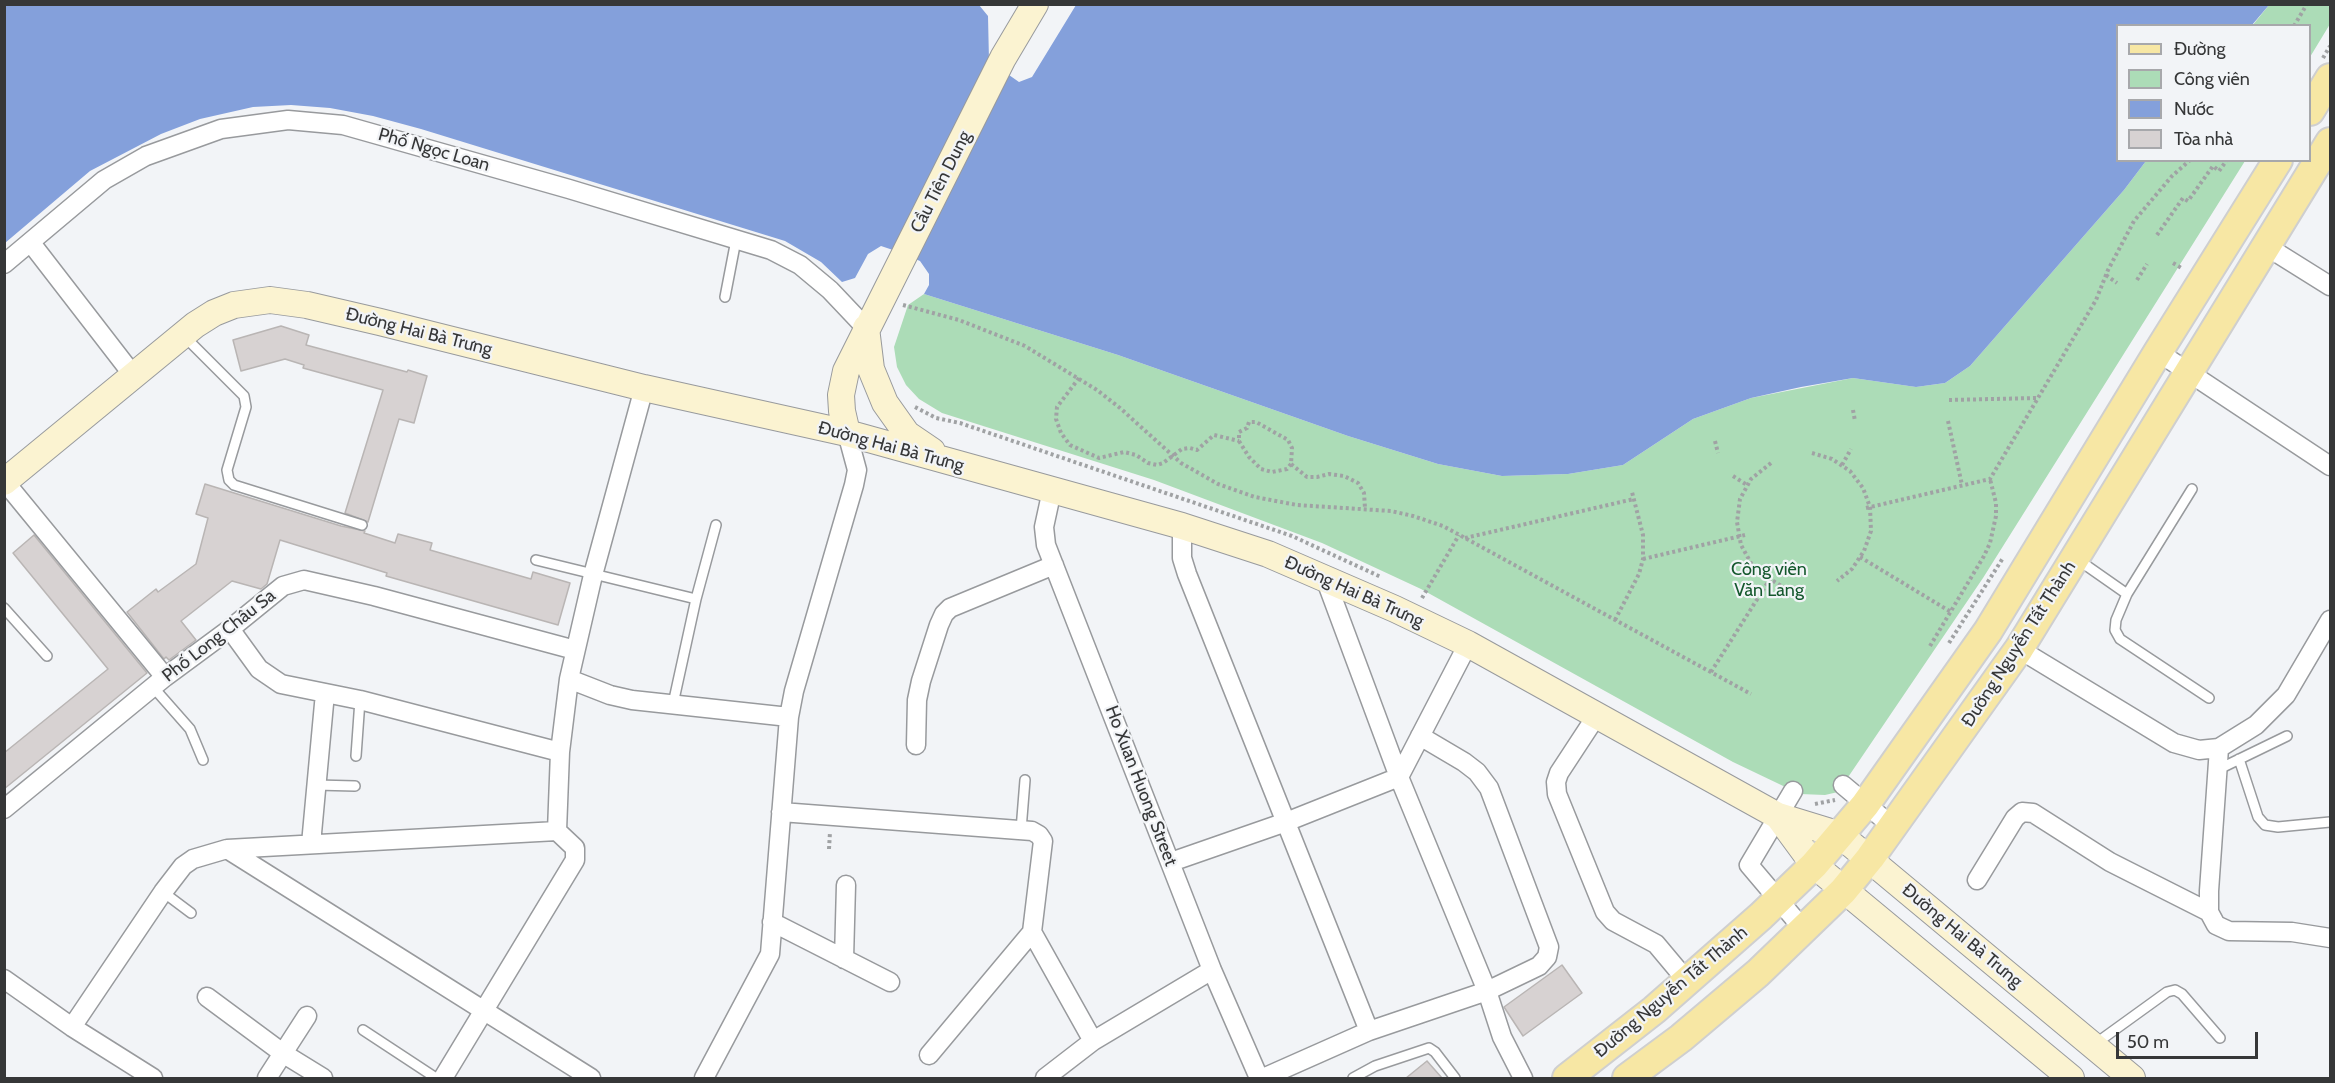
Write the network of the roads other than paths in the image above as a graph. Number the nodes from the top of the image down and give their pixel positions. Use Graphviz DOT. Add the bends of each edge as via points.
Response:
graph roads {
  1 [pos="1013,4"];
  2 [pos="1035,4"];
  3 [pos="1018,32"];
  4 [pos="2331,78"];
  5 [pos="2311,109"];
  6 [pos="2330,145"];
  7 [pos="2277,162"];
  8 [pos="736,240"];
  9 [pos="30,243"];
  10 [pos="2266,246"];
  11 [pos="4,264"];
  12 [pos="2331,286"];
  13 [pos="725,297"];
  14 [pos="866,328"];
  15 [pos="182,335"];
  16 [pos="2158,352"];
  17 [pos="2189,371"];
  18 [pos="133,375"];
  19 [pos="644,388"];
  20 [pos="847,433"];
  21 [pos="962,465"];
  22 [pos="2331,466"];
  23 [pos="4,482"];
  24 [pos="2192,489"];
  25 [pos="1052,490"];
  26 [pos="362,525"];
  27 [pos="716,525"];
  28 [pos="1182,526"];
  29 [pos="2075,557"];
  30 [pos="536,560"];
  31 [pos="1054,565"];
  32 [pos="593,575"];
  33 [pos="1325,578"];
  34 [pos="2127,594"];
  35 [pos="696,599"];
  36 [pos="4,608"];
  37 [pos="2331,620"];
  38 [pos="230,629"];
  39 [pos="1468,644"];
  40 [pos="2019,649"];
  41 [pos="575,650"];
  42 [pos="47,656"];
  43 [pos="569,679"];
  44 [pos="159,682"];
  45 [pos="325,693"];
  46 [pos="2208,698"];
  47 [pos="360,700"];
  48 [pos="673,704"];
  49 [pos="1597,715"];
  50 [pos="789,717"];
  51 [pos="1420,736"];
  52 [pos="2287,736"];
  53 [pos="916,745"];
  54 [pos="2219,748"];
  55 [pos="560,752"];
  56 [pos="356,756"];
  57 [pos="2239,759"];
  58 [pos="203,760"];
  59 [pos="2217,770"];
  60 [pos="1398,777"];
  61 [pos="1024,780"];
  62 [pos="316,785"];
  63 [pos="1843,785"];
  64 [pos="355,786"];
  65 [pos="1793,791"];
  66 [pos="1865,805"];
  67 [pos="4,809"];
  68 [pos="781,812"];
  69 [pos="1778,816"];
  70 [pos="1286,822"];
  71 [pos="2331,822"];
  72 [pos="1893,827"];
  73 [pos="1021,830"];
  74 [pos="558,831"];
  75 [pos="1840,836"];
  76 [pos="311,844"];
  77 [pos="227,849"];
  78 [pos="1870,858"];
  79 [pos="1171,861"];
  80 [pos="1814,865"];
  81 [pos="1977,880"];
  82 [pos="846,885"];
  83 [pos="1843,891"];
  84 [pos="162,892"];
  85 [pos="1778,899"];
  86 [pos="2210,912"];
  87 [pos="191,913"];
  88 [pos="772,922"];
  89 [pos="1804,930"];
  90 [pos="1032,932"];
  91 [pos="2331,938"];
  92 [pos="844,959"];
  93 [pos="1212,969"];
  94 [pos="4,979"];
  95 [pos="1687,981"];
  96 [pos="890,982"];
  97 [pos="1487,991"];
  98 [pos="207,997"];
  99 [pos="483,1011"];
  100 [pos="307,1016"];
  101 [pos="72,1027"];
  102 [pos="363,1030"];
  103 [pos="1369,1031"];
  104 [pos="2220,1038"];
  105 [pos="1093,1041"];
  106 [pos="2093,1046"];
  107 [pos="284,1054"];
  108 [pos="929,1055"];
  109 [pos="2123,1076"];
  110 [pos="153,1078"];
  111 [pos="267,1078"];
  112 [pos="323,1078"];
  113 [pos="436,1078"];
  114 [pos="442,1078"];
  115 [pos="591,1078"];
  116 [pos="704,1078"];
  117 [pos="1045,1078"];
  118 [pos="1261,1078"];
  119 [pos="1353,1078"];
  120 [pos="1455,1078"];
  121 [pos="1523,1078"];
  122 [pos="1567,1078"];
  123 [pos="1627,1078"];
  124 [pos="2071,1078"];
  1 -- 3 [label="street"];
  2 -- 3 [label="street, Cầu Tiên Dung"];
  3 -- 14 [label="street, Cầu Tiên Dung" via="889,305"];
  4 -- 5 [label="main road"];
  6 -- 10 [label="main road, Đường Nguyễn Tất Thành"];
  7 -- 16 [label="main road, Đường Nguyễn Tất Thành"];
  8 -- 9 [label="street, Phố Ngọc Loan" via="344,124 288,120 221,129 146,156 104,180"];
  8 -- 13 [label="lane"];
  8 -- 14 [label="street, Phố Ngọc Loan" via="771,250 801,265"];
  9 -- 11 [label="street, Phố Ngọc Loan"];
  9 -- 18 [label="street"];
  10 -- 12 [label="street"];
  10 -- 17 [label="main road, Đường Nguyễn Tất Thành"];
  14 -- 20 [label="street, Cầu Tiên Dung" via="846,370 841,394"];
  14 -- 21 [label="street" via="874,378 900,427 918,443"];
  15 -- 18 [label="street, Đường Hai Bà Trưng"];
  15 -- 19 [label="street, Đường Hai Bà Trưng" via="224,308 270,300 380,322"];
  15 -- 26 [label="lane" via="244,396 246,407 227,470 229,480 234,485"];
  16 -- 17 [label="street"];
  16 -- 66 [label="main road, Đường Nguyễn Tất Thành" via="1988,631"];
  17 -- 22 [label="street"];
  17 -- 29 [label="main road, Đường Nguyễn Tất Thành"];
  18 -- 23 [label="street, Đường Hai Bà Trưng"];
  19 -- 20 [label="street, Đường Hai Bà Trưng"];
  19 -- 32 [label="street"];
  20 -- 21 [label="street, Đường Hai Bà Trưng"];
  20 -- 50 [label="street" via="857,470 854,485"];
  21 -- 25 [label="street, Đường Hai Bà Trưng"];
  23 -- 44 [label="street"];
  24 -- 34 [label="lane"];
  25 -- 28 [label="street, Đường Hai Bà Trưng"];
  25 -- 31 [label="street, Ho Xuan Huong Street" via="1044,526"];
  27 -- 35 [label="lane"];
  28 -- 33 [label="street, Đường Hai Bà Trưng"];
  28 -- 70 [label="street" via="1182,558"];
  29 -- 34 [label="lane"];
  29 -- 40 [label="main road, Đường Nguyễn Tất Thành"];
  30 -- 32 [label="lane"];
  31 -- 53 [label="street" via="950,608 944,614 921,681"];
  31 -- 79 [label="street, Ho Xuan Huong Street"];
  32 -- 35 [label="lane"];
  32 -- 41 [label="street"];
  33 -- 39 [label="street, Đường Hai Bà Trưng"];
  33 -- 60 [label="street"];
  34 -- 46 [label="lane" via="2116,620 2115,630 2120,639"];
  35 -- 48 [label="lane"];
  36 -- 42 [label="lane"];
  37 -- 54 [label="street" via="2286,695 2256,725"];
  38 -- 41 [label="street, Phố Long Châu Sa" via="283,586 304,580"];
  38 -- 44 [label="street, Phố Long Châu Sa"];
  38 -- 45 [label="street" via="259,669 281,684"];
  39 -- 49 [label="street, Đường Hai Bà Trưng"];
  39 -- 51 [label="street"];
  40 -- 54 [label="street" via="2174,743 2199,750"];
  40 -- 72 [label="main road, Đường Nguyễn Tất Thành"];
  41 -- 43 [label="street"];
  43 -- 48 [label="street" via="610,695"];
  43 -- 55 [label="street"];
  44 -- 58 [label="lane" via="189,729"];
  44 -- 67 [label="street, Phố Long Châu Sa"];
  45 -- 47 [label="street"];
  45 -- 62 [label="street"];
  47 -- 55 [label="street"];
  47 -- 56 [label="lane"];
  48 -- 50 [label="street"];
  49 -- 69 [label="street, Đường Hai Bà Trưng"];
  49 -- 95 [label="street" via="1559,773 1557,794 1605,912 1613,921 1656,944"];
  50 -- 68 [label="street"];
  51 -- 60 [label="street"];
  51 -- 97 [label="street" via="1464,762 1489,788 1549,947 1539,966"];
  52 -- 57 [label="lane"];
  54 -- 59 [label="street"];
  55 -- 74 [label="street"];
  57 -- 59 [label="lane"];
  57 -- 71 [label="lane" via="2258,817 2265,825"];
  59 -- 86 [label="street"];
  60 -- 70 [label="street"];
  60 -- 97 [label="street"];
  61 -- 73 [label="lane"];
  62 -- 64 [label="lane"];
  62 -- 76 [label="street"];
  63 -- 66 [label="street"];
  65 -- 69 [label="street"];
  66 -- 72 [label="street"];
  66 -- 75 [label="main road, Đường Nguyễn Tất Thành"];
  68 -- 73 [label="street"];
  68 -- 88 [label="street"];
  69 -- 75 [label="street, Đường Hai Bà Trưng"];
  69 -- 80 [label="street, Đường Hai Bà Trưng"];
  69 -- 85 [label="street" via="1749,865"];
  70 -- 79 [label="street"];
  70 -- 103 [label="street"];
  72 -- 78 [label="main road, Đường Nguyễn Tất Thành"];
  73 -- 90 [label="street" via="1032,831 1043,841"];
  74 -- 76 [label="street"];
  74 -- 99 [label="street" via="575,848 575,860"];
  75 -- 78 [label="street, Đường Hai Bà Trưng"];
  75 -- 80 [label="main road, Đường Nguyễn Tất Thành"];
  76 -- 77 [label="street"];
  77 -- 84 [label="street" via="193,859"];
  77 -- 99 [label="street"];
  78 -- 83 [label="main road, Đường Nguyễn Tất Thành"];
  78 -- 106 [label="street, Đường Hai Bà Trưng"];
  79 -- 93 [label="street, Ho Xuan Huong Street"];
  80 -- 83 [label="street, Đường Hai Bà Trưng"];
  80 -- 85 [label="main road, Đường Nguyễn Tất Thành"];
  81 -- 86 [label="street" via="2015,818 2022,812 2033,813 2110,862"];
  82 -- 92 [label="street"];
  83 -- 89 [label="main road, Đường Nguyễn Tất Thành"];
  83 -- 124 [label="street, Đường Hai Bà Trưng"];
  84 -- 87 [label="lane"];
  84 -- 101 [label="street"];
  85 -- 89 [label="street"];
  85 -- 95 [label="main road, Đường Nguyễn Tất Thành"];
  86 -- 91 [label="street" via="2216,925 2229,931 2292,932"];
  88 -- 92 [label="street"];
  88 -- 116 [label="street" via="770,954"];
  89 -- 123 [label="main road, Đường Nguyễn Tất Thành" via="1681,1038"];
  90 -- 105 [label="street"];
  90 -- 108 [label="street"];
  92 -- 96 [label="street"];
  93 -- 105 [label="street"];
  93 -- 118 [label="street, Ho Xuan Huong Street"];
  94 -- 101 [label="street"];
  95 -- 122 [label="main road, Đường Nguyễn Tất Thành"];
  97 -- 103 [label="street"];
  97 -- 121 [label="street" via="1502,1038"];
  98 -- 107 [label="street"];
  99 -- 114 [label="street"];
  99 -- 115 [label="street"];
  100 -- 107 [label="street"];
  101 -- 110 [label="street"];
  102 -- 113 [label="lane"];
  103 -- 118 [label="street"];
  104 -- 106 [label="lane" via="2175,990"];
  105 -- 117 [label="street"];
  106 -- 109 [label="street, Đường Hai Bà Trưng"];
  107 -- 111 [label="street"];
  107 -- 112 [label="street"];
  119 -- 120 [label="lane" via="1375,1066 1429,1048"];
}
